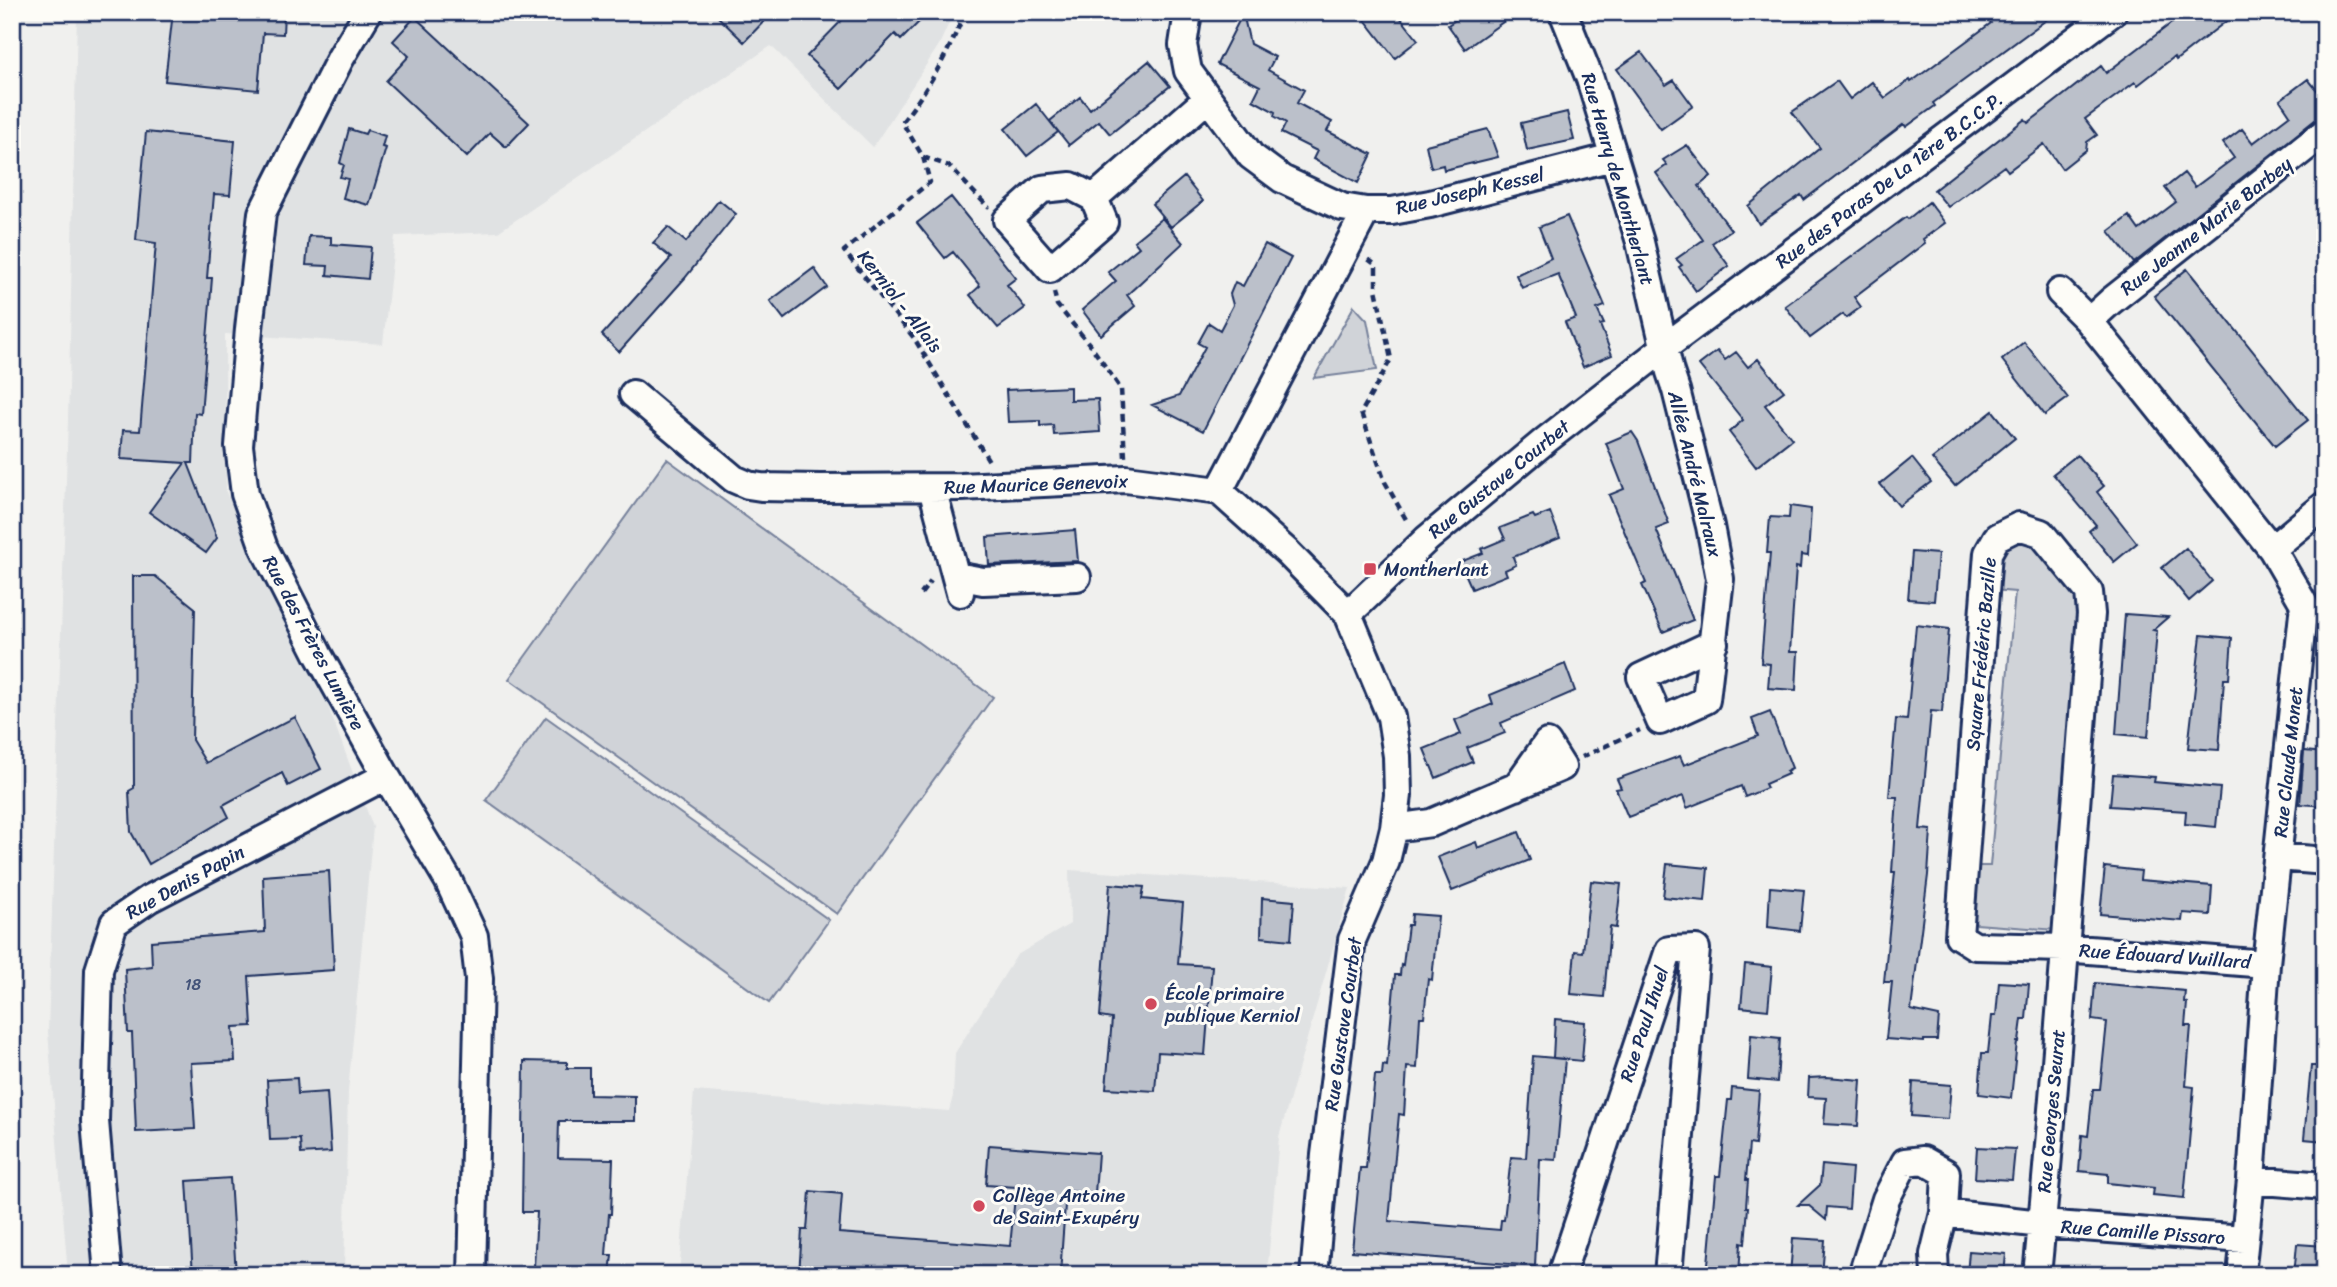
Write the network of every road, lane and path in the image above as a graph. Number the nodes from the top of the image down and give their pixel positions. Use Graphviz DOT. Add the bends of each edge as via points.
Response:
graph roads {
  1 [pos="368,12"];
  2 [pos="965,12"];
  3 [pos="1188,12"];
  4 [pos="1563,12"];
  5 [pos="2113,12"];
  6 [pos="1207,99"];
  7 [pos="2325,132"];
  8 [pos="923,157"];
  9 [pos="1614,159"];
  10 [pos="1094,198"];
  11 [pos="1366,211"];
  12 [pos="1007,220"];
  13 [pos="1346,246"];
  14 [pos="1054,266"];
  15 [pos="2317,270"];
  16 [pos="2325,279"];
  17 [pos="2060,292"];
  18 [pos="2089,321"];
  19 [pos="1664,348"];
  20 [pos="634,394"];
  21 [pos="1126,479"];
  22 [pos="1003,486"];
  23 [pos="932,488"];
  24 [pos="1219,491"];
  25 [pos="2325,505"];
  26 [pos="2272,549"];
  27 [pos="1410,554"];
  28 [pos="1077,577"];
  29 [pos="2315,605"];
  30 [pos="1348,614"];
  31 [pos="1714,643"];
  32 [pos="1660,721"];
  33 [pos="1562,767"];
  34 [pos="386,776"];
  35 [pos="1394,828"];
  36 [pos="2279,857"];
  37 [pos="2325,861"];
  38 [pos="2064,948"];
  39 [pos="2266,964"];
  40 [pos="2251,1180"];
  41 [pos="2325,1185"];
  42 [pos="1944,1213"];
  43 [pos="2042,1224"];
  44 [pos="2244,1240"];
  45 [pos="108,1275"];
  46 [pos="472,1275"];
  47 [pos="1314,1275"];
  48 [pos="1561,1275"];
  49 [pos="1668,1275"];
  50 [pos="1862,1275"];
  51 [pos="1935,1275"];
  52 [pos="2037,1275"];
  53 [pos="2241,1275"];
  1 -- 34 [label="street, Rue des Frères Lumière" via="262,214 239,446 245,495 264,548"];
  2 -- 8 [label="path" via="949,51 902,122"];
  3 -- 6 [label="street, Rue Joseph Kessel" via="1183,45 1188,71"];
  4 -- 9 [label="street, Rue Henry de Montherlant" via="1590,79"];
  5 -- 19 [label="street, Rue des Paras De La 1ère B.C.C.P."];
  6 -- 10 [label="street"];
  6 -- 11 [label="street, Rue Joseph Kessel" via="1251,156 1282,179 1342,206"];
  7 -- 18 [label="street, Rue Jeanne Marie Barbey"];
  8 -- 12 [label="path" via="949,166 995,214"];
  8 -- 22 [label="path, Kerniol - Allais" via="930,182 844,251 914,338"];
  9 -- 11 [label="street, Rue Joseph Kessel" via="1430,204"];
  9 -- 19 [label="street, Rue Henry de Montherlant" via="1640,242"];
  10 -- 12 [label="street" via="1070,186 1042,189"];
  10 -- 14 [label="street" via="1104,222"];
  11 -- 13 [label="street"];
  12 -- 14 [label="street" via="1050,269"];
  13 -- 24 [label="street"];
  13 -- 27 [label="path" via="1376,265 1376,289 1391,359 1360,413 1385,482 1409,525"];
  14 -- 21 [label="path" via="1056,305 1121,388"];
  15 -- 16 [label="path"];
  17 -- 18 [label="street, Rue Claude Monet"];
  18 -- 26 [label="street, Rue Claude Monet"];
  19 -- 27 [label="street, Rue Gustave Courbet"];
  19 -- 31 [label="street, Allée André Malraux" via="1718,566"];
  20 -- 23 [label="street, Rue Maurice Genevoix" via="734,479 748,485"];
  21 -- 22 [label="street, Rue Maurice Genevoix"];
  21 -- 24 [label="street, Rue Maurice Genevoix"];
  22 -- 23 [label="street, Rue Maurice Genevoix"];
  23 -- 28 [label="street" via="958,585"];
  24 -- 30 [label="street"];
  25 -- 26 [label="street"];
  26 -- 29 [label="street, Rue Claude Monet"];
  27 -- 30 [label="street, Rue Gustave Courbet"];
  29 -- 36 [label="street, Rue Claude Monet"];
  30 -- 35 [label="street, Rue Gustave Courbet" via="1391,717 1398,756"];
  31 -- 32 [label="street, Allée André Malraux" via="1706,700"];
  31 -- 32 [label="street" via="1641,677"];
  32 -- 33 [label="path"];
  33 -- 35 [label="street" via="1431,823"];
  34 -- 45 [label="street, Rue Denis Papin" via="149,899 114,923 99,970 95,1121"];
  34 -- 46 [label="street, Rue des Frères Lumière" via="474,936 479,979"];
  35 -- 47 [label="street, Rue Gustave Courbet" via="1386,861 1352,940"];
  36 -- 37 [label="street"];
  36 -- 39 [label="street, Rue Claude Monet"];
  38 -- 38 [label="street, Square Frédéric Bazille" via="2091,614 2089,592 2041,533 2019,526 1997,537 1988,553 1959,936 1975,946"];
  38 -- 39 [label="street, Rue Édouard Vuillard"];
  38 -- 43 [label="street, Rue Georges Seurat"];
  39 -- 40 [label="street, Rue Claude Monet"];
  40 -- 41 [label="street"];
  40 -- 44 [label="street, Rue Claude Monet"];
  42 -- 43 [label="street, Rue Camille Pissaro"];
  42 -- 50 [label="street" via="1946,1173 1923,1160 1905,1162 1886,1199"];
  42 -- 51 [label="street" via="1934,1254"];
  43 -- 44 [label="street, Rue Camille Pissaro"];
  43 -- 52 [label="street, Rue Georges Seurat"];
  44 -- 53 [label="street, Rue Claude Monet"];
  48 -- 49 [label="street, Rue Paul Ihuel" via="1669,950 1696,949"];
}
